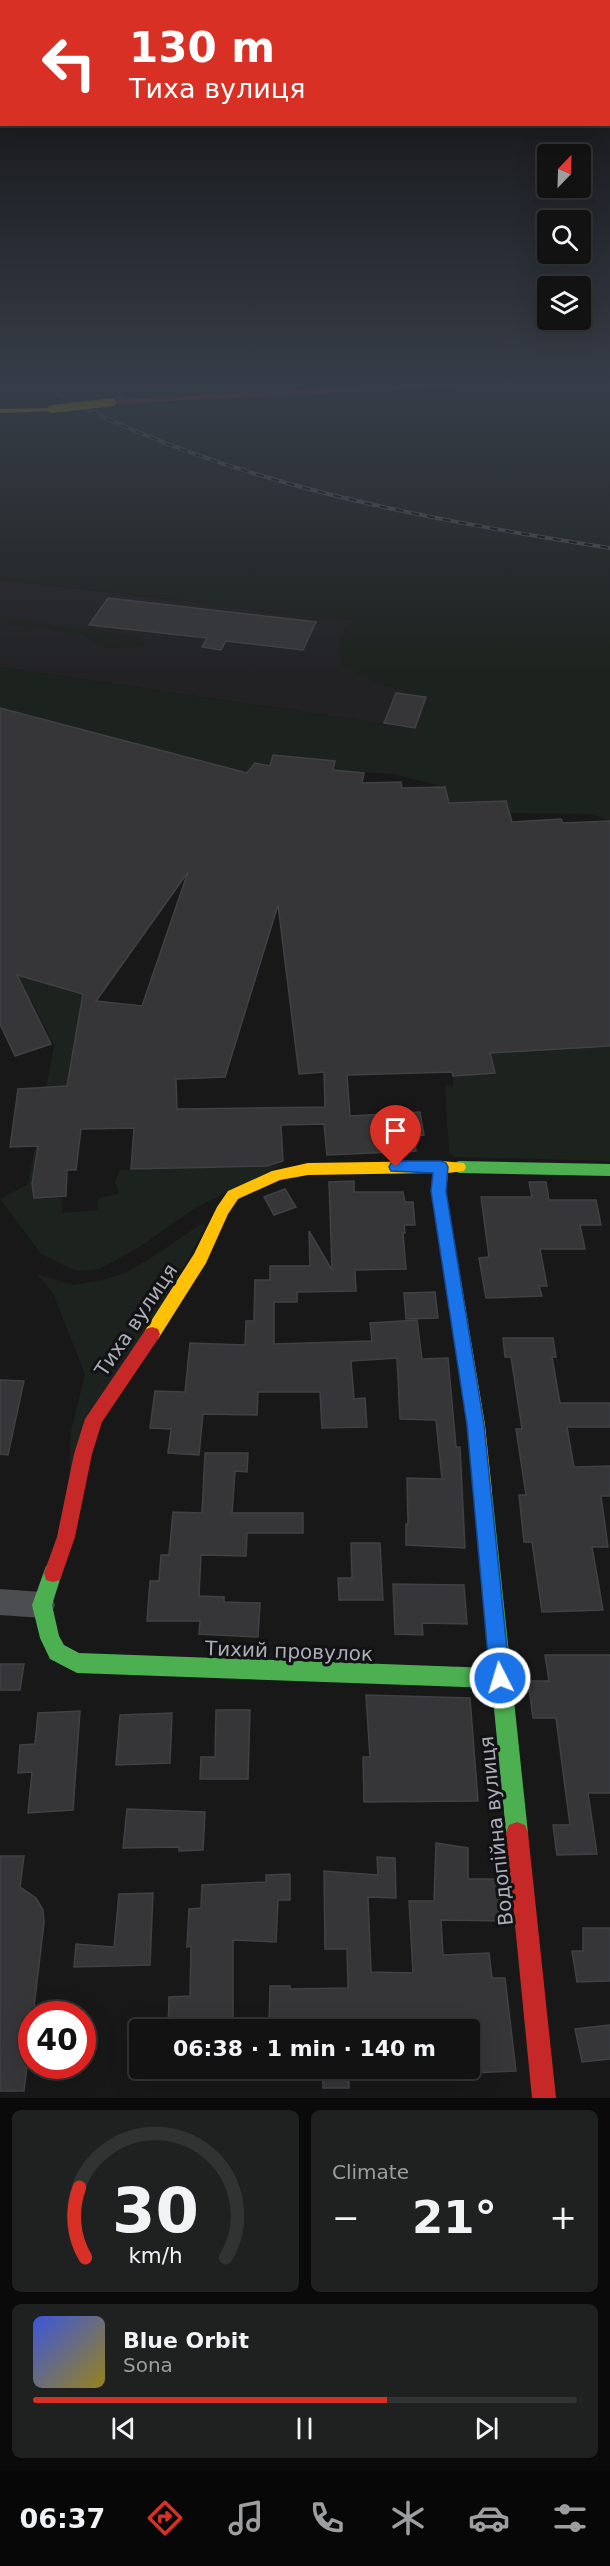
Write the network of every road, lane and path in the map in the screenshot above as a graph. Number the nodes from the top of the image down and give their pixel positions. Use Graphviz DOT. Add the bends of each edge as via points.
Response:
graph roads {
  1 [pos="441,1167"];
  2 [pos="610,1170"];
  3 [pos="0,1602"];
  4 [pos="42,1605"];
  5 [pos="500,1678"];
  6 [pos="544,2098"];
  1 -- 2 [label="street, Тиха вулиця"];
  1 -- 4 [label="street, Тиха вулиця" via="308,1168 278,1175 233,1195 180,1292 94,1419 66,1537"];
  1 -- 5 [label="street, Водопійна вулиця" via="439,1191 476,1425"];
  3 -- 4 [label="street"];
  4 -- 5 [label="street, Тихий провулок" via="57,1653 76,1663"];
  5 -- 6 [label="street, Водопійна вулиця"];
}
